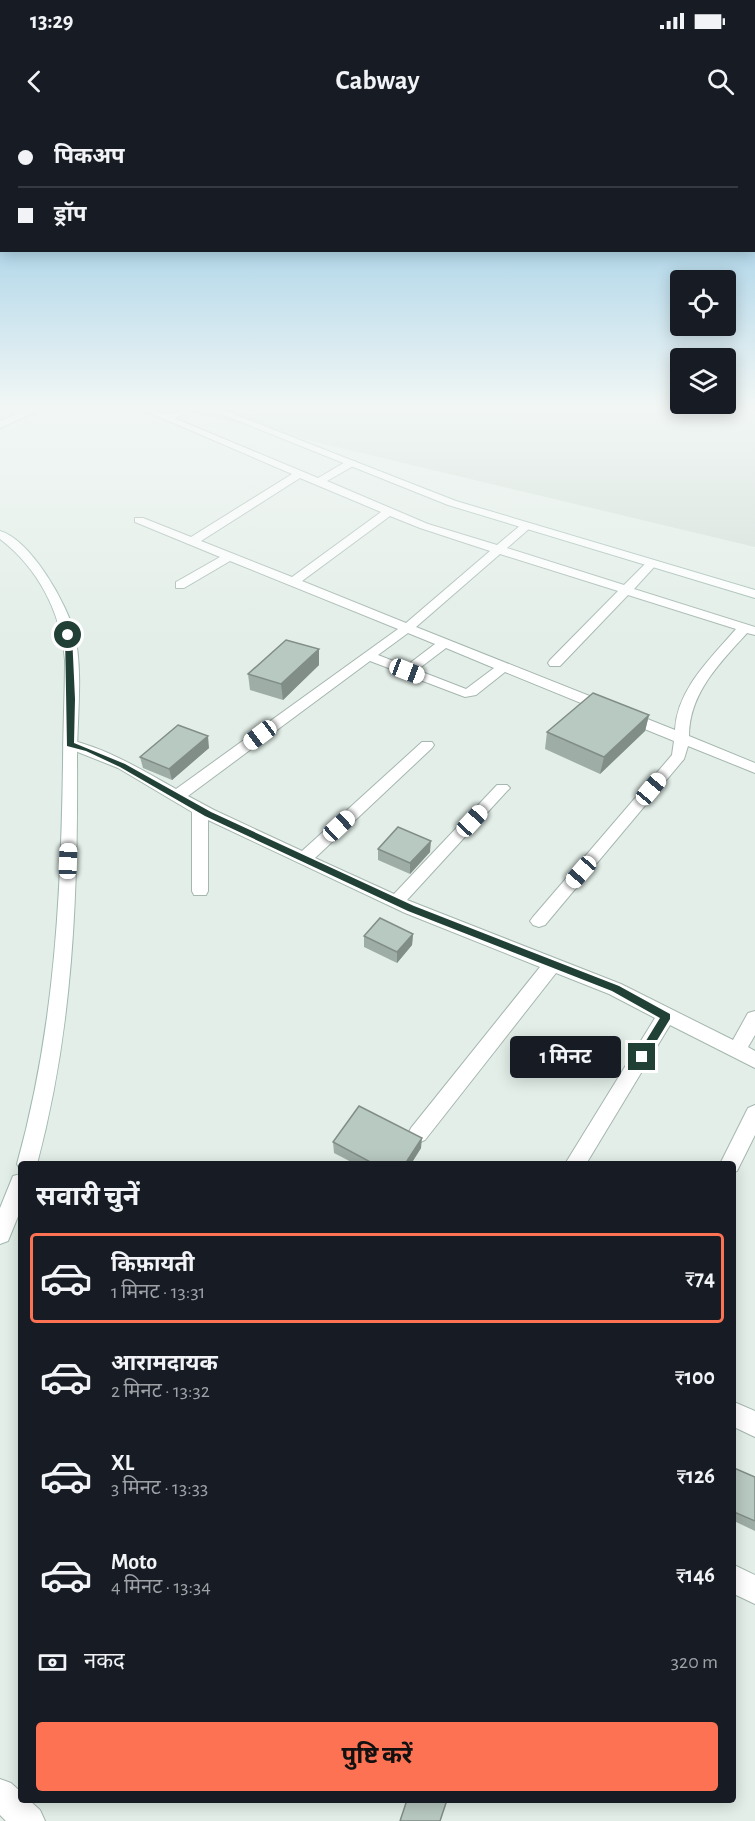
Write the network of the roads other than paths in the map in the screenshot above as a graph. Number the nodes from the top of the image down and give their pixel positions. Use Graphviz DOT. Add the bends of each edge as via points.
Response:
graph roads {
  1 [pos="281,485"];
  2 [pos="326,485"];
  3 [pos="408,485"];
  4 [pos="388,512"];
  5 [pos="140,520"];
  6 [pos="526,526"];
  7 [pos="0,534"];
  8 [pos="193,541"];
  9 [pos="497,551"];
  10 [pos="229,555"];
  11 [pos="651,564"];
  12 [pos="294,581"];
  13 [pos="180,585"];
  14 [pos="626,590"];
  15 [pos="755,594"];
  16 [pos="407,628"];
  17 [pos="750,630"];
  18 [pos="445,643"];
  19 [pos="368,656"];
  20 [pos="555,663"];
  21 [pos="505,666"];
  22 [pos="407,671"];
  23 [pos="680,737"];
  24 [pos="70,744"];
  25 [pos="427,745"];
  26 [pos="755,768"];
  27 [pos="502,788"];
  28 [pos="177,796"];
  29 [pos="200,809"];
  30 [pos="304,859"];
  31 [pos="200,891"];
  32 [pos="396,902"];
  33 [pos="539,921"];
  34 [pos="553,964"];
  35 [pos="666,1016"];
  36 [pos="755,1018"];
  37 [pos="736,1050"];
  38 [pos="755,1060"];
  39 [pos="755,1114"];
  40 [pos="418,1134"];
  41 [pos="28,1161"];
  42 [pos="576,1161"];
  43 [pos="732,1161"];
  44 [pos="18,1190"];
  45 [pos="0,1234"];
  46 [pos="736,1415"];
  47 [pos="755,1424"];
  48 [pos="736,1580"];
  49 [pos="755,1590"];
  50 [pos="0,1794"];
  51 [pos="28,1821"];
  1 -- 8 [label="street"];
  2 -- 4 [label="street"];
  3 -- 6 [label="street"];
  4 -- 9 [label="street"];
  4 -- 12 [label="street"];
  5 -- 8 [label="street"];
  6 -- 9 [label="street"];
  6 -- 11 [label="street"];
  7 -- 24 [label="street" via="24,553 59,604 68,635"];
  8 -- 10 [label="street"];
  9 -- 14 [label="street"];
  9 -- 16 [label="street"];
  10 -- 12 [label="street"];
  10 -- 13 [label="street"];
  11 -- 14 [label="street"];
  11 -- 15 [label="street"];
  12 -- 16 [label="street"];
  14 -- 17 [label="street"];
  14 -- 20 [label="street"];
  16 -- 18 [label="street"];
  16 -- 19 [label="street"];
  17 -- 23 [label="street" via="701,680 684,712"];
  18 -- 21 [label="street"];
  18 -- 22 [label="street"];
  19 -- 22 [label="street"];
  19 -- 28 [label="street"];
  21 -- 22 [label="street" via="465,693"];
  21 -- 23 [label="street"];
  23 -- 26 [label="street"];
  23 -- 33 [label="street" via="679,756"];
  24 -- 28 [label="street" via="123,765"];
  24 -- 41 [label="street" via="65,927 53,1059"];
  25 -- 30 [label="street"];
  27 -- 32 [label="street"];
  28 -- 29 [label="street"];
  29 -- 30 [label="street"];
  29 -- 31 [label="street"];
  30 -- 32 [label="street"];
  32 -- 34 [label="street"];
  34 -- 35 [label="street" via="615,989"];
  34 -- 40 [label="street"];
  35 -- 37 [label="street"];
  35 -- 42 [label="street"];
  36 -- 37 [label="street"];
  37 -- 38 [label="street"];
  39 -- 43 [label="street"];
  44 -- 45 [label="street"];
  46 -- 47 [label="street"];
  48 -- 49 [label="street"];
  50 -- 51 [label="street"];
}
